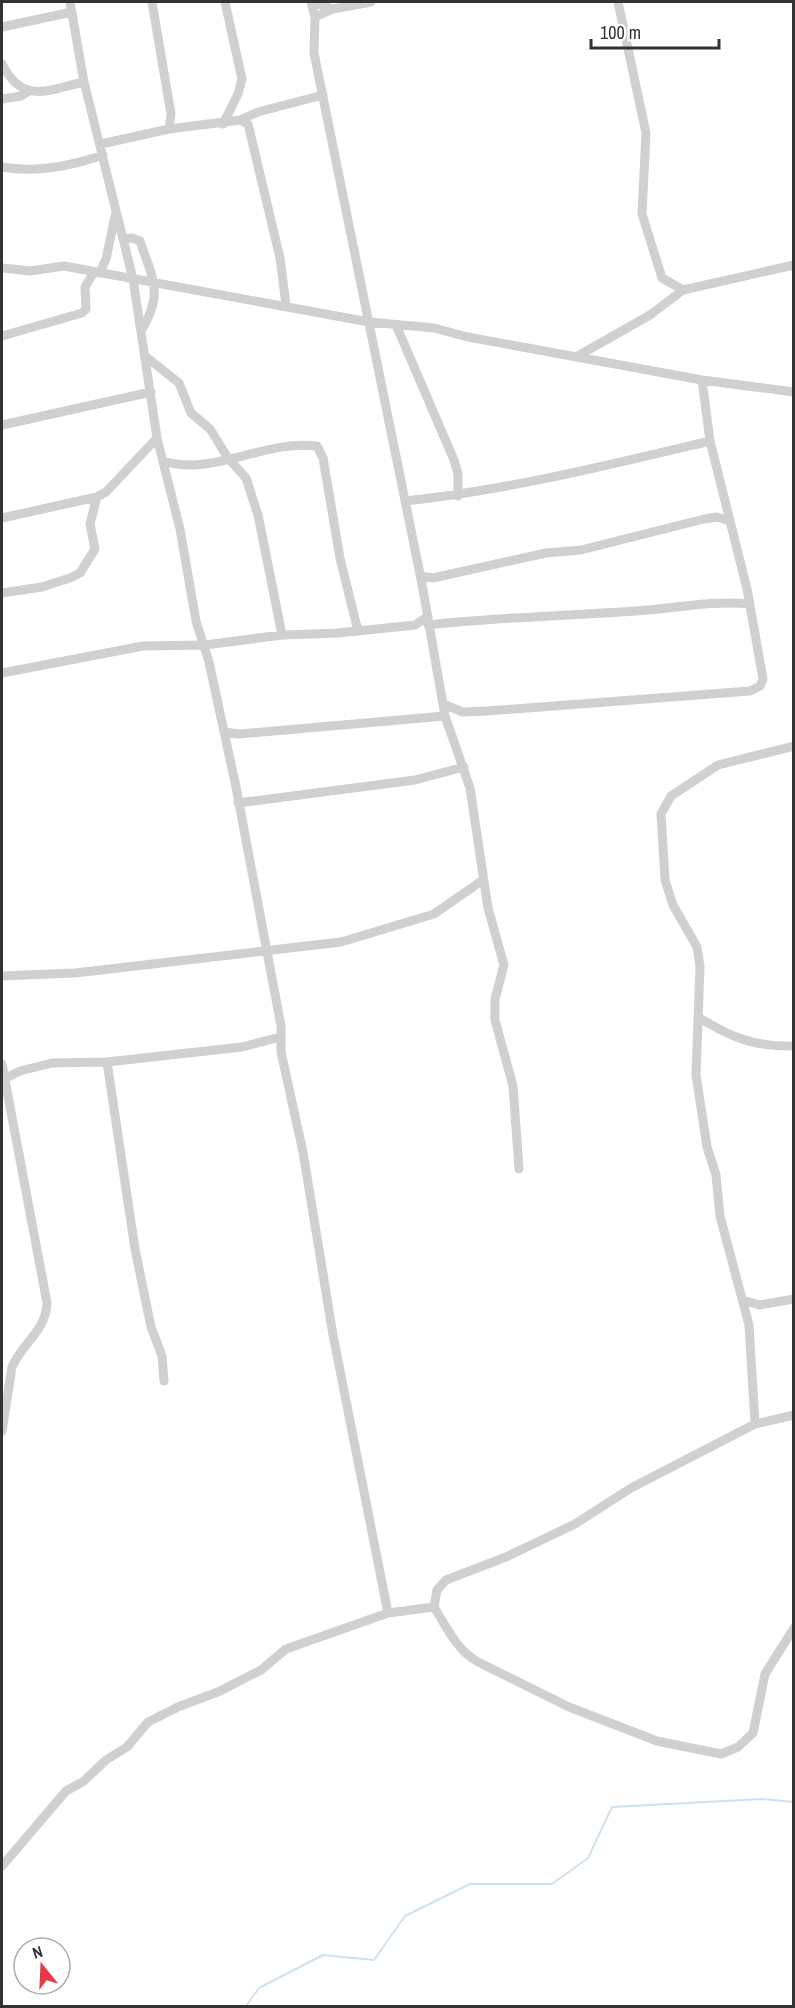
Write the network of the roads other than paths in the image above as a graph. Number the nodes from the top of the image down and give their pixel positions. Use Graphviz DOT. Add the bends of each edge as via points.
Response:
graph roads {
  1 [pos="70,2"];
  2 [pos="152,2"];
  3 [pos="225,2"];
  4 [pos="312,2"];
  5 [pos="370,2"];
  6 [pos="618,2"];
  7 [pos="333,9"];
  8 [pos="72,12"];
  9 [pos="315,17"];
  10 [pos="2,27"];
  11 [pos="2,64"];
  12 [pos="84,82"];
  13 [pos="14,83"];
  14 [pos="28,91"];
  15 [pos="323,95"];
  16 [pos="5,98"];
  17 [pos="240,120"];
  18 [pos="223,124"];
  19 [pos="169,129"];
  20 [pos="101,144"];
  21 [pos="103,155"];
  22 [pos="2,167"];
  23 [pos="117,211"];
  24 [pos="123,239"];
  25 [pos="794,265"];
  26 [pos="2,268"];
  27 [pos="97,272"];
  28 [pos="133,279"];
  29 [pos="154,284"];
  30 [pos="683,290"];
  31 [pos="286,305"];
  32 [pos="369,322"];
  33 [pos="396,325"];
  34 [pos="141,331"];
  35 [pos="2,336"];
  36 [pos="146,356"];
  37 [pos="576,357"];
  38 [pos="702,380"];
  39 [pos="151,392"];
  40 [pos="794,392"];
  41 [pos="2,425"];
  42 [pos="158,438"];
  43 [pos="710,441"];
  44 [pos="228,458"];
  45 [pos="163,461"];
  46 [pos="458,496"];
  47 [pos="97,497"];
  48 [pos="405,501"];
  49 [pos="2,518"];
  50 [pos="730,521"];
  51 [pos="420,576"];
  52 [pos="433,578"];
  53 [pos="746,587"];
  54 [pos="423,591"];
  55 [pos="2,593"];
  56 [pos="733,602"];
  57 [pos="750,604"];
  58 [pos="414,625"];
  59 [pos="428,625"];
  60 [pos="358,631"];
  61 [pos="282,635"];
  62 [pos="205,645"];
  63 [pos="2,673"];
  64 [pos="443,704"];
  65 [pos="446,716"];
  66 [pos="224,732"];
  67 [pos="794,746"];
  68 [pos="464,767"];
  69 [pos="238,802"];
  70 [pos="483,880"];
  71 [pos="265,950"];
  72 [pos="2,976"];
  73 [pos="698,1017"];
  74 [pos="280,1037"];
  75 [pos="794,1046"];
  76 [pos="107,1062"];
  77 [pos="2,1064"];
  78 [pos="4,1079"];
  79 [pos="519,1169"];
  80 [pos="794,1299"];
  81 [pos="743,1300"];
  82 [pos="7,1367"];
  83 [pos="164,1381"];
  84 [pos="794,1415"];
  85 [pos="755,1424"];
  86 [pos="2,1431"];
  87 [pos="434,1607"];
  88 [pos="388,1613"];
  89 [pos="794,1628"];
  90 [pos="2,1866"];
  1 -- 8 [label="street"];
  2 -- 19 [label="street" via="171,114"];
  3 -- 18 [label="street" via="242,79"];
  4 -- 7 [label="street"];
  4 -- 9 [label="street"];
  5 -- 7 [label="street"];
  6 -- 30 [label="street" via="646,133 642,214 662,278"];
  7 -- 9 [label="street"];
  8 -- 10 [label="street"];
  8 -- 12 [label="street"];
  9 -- 15 [label="street" via="314,53"];
  11 -- 13 [label="street"];
  12 -- 14 [label="street" via="36,93"];
  12 -- 20 [label="street"];
  13 -- 14 [label="street"];
  13 -- 16 [label="street"];
  14 -- 16 [label="street"];
  15 -- 17 [label="street"];
  15 -- 32 [label="street"];
  17 -- 18 [label="street"];
  17 -- 31 [label="street" via="248,124 280,258"];
  18 -- 19 [label="street"];
  19 -- 20 [label="street"];
  20 -- 21 [label="street"];
  21 -- 22 [label="street" via="23,171"];
  21 -- 23 [label="street"];
  23 -- 24 [label="street"];
  23 -- 27 [label="street" via="106,259"];
  24 -- 28 [label="street"];
  24 -- 29 [label="street" via="140,241"];
  25 -- 30 [label="street"];
  26 -- 27 [label="street" via="30,271 64,266"];
  27 -- 28 [label="street"];
  27 -- 35 [label="street" via="86,287 86,309 82,313"];
  28 -- 29 [label="street"];
  28 -- 34 [label="street"];
  29 -- 31 [label="street"];
  29 -- 34 [label="street" via="153,312"];
  30 -- 37 [label="street" via="650,315"];
  31 -- 32 [label="street"];
  32 -- 33 [label="street"];
  32 -- 48 [label="street"];
  33 -- 37 [label="street" via="434,328"];
  33 -- 46 [label="street" via="454,460"];
  34 -- 36 [label="street"];
  36 -- 39 [label="street"];
  36 -- 44 [label="street" via="179,383 191,413 210,429"];
  37 -- 38 [label="street"];
  38 -- 40 [label="street"];
  38 -- 43 [label="street"];
  39 -- 41 [label="street"];
  39 -- 42 [label="street"];
  42 -- 45 [label="street"];
  42 -- 47 [label="street"];
  43 -- 46 [label="street"];
  43 -- 50 [label="street"];
  44 -- 45 [label="street" via="180,466"];
  44 -- 60 [label="street" via="317,446"];
  44 -- 61 [label="street" via="246,478 258,515"];
  45 -- 62 [label="street" via="196,621"];
  46 -- 48 [label="street"];
  47 -- 49 [label="street"];
  47 -- 55 [label="street" via="90,524 95,549 80,573 42,587"];
  48 -- 51 [label="street"];
  50 -- 52 [label="street" via="704,519 581,550 546,553"];
  50 -- 53 [label="street"];
  51 -- 52 [label="street"];
  51 -- 54 [label="street"];
  52 -- 54 [label="street"];
  53 -- 56 [label="street"];
  53 -- 57 [label="street"];
  54 -- 59 [label="street"];
  56 -- 57 [label="street"];
  56 -- 59 [label="street"];
  57 -- 64 [label="street" via="762,679 760,686 750,691 469,712"];
  58 -- 59 [label="street"];
  58 -- 59 [label="street"];
  58 -- 60 [label="street"];
  59 -- 64 [label="street"];
  60 -- 61 [label="street"];
  61 -- 62 [label="street"];
  62 -- 63 [label="street" via="143,646"];
  62 -- 66 [label="street"];
  64 -- 65 [label="street"];
  65 -- 66 [label="street" via="239,734"];
  65 -- 68 [label="street"];
  66 -- 69 [label="street"];
  67 -- 73 [label="street" via="718,765 671,796 661,814 665,880 673,906 697,947"];
  68 -- 69 [label="street" via="415,780"];
  68 -- 70 [label="street"];
  69 -- 71 [label="street"];
  70 -- 71 [label="street" via="452,904 415,920 341,942"];
  70 -- 79 [label="street" via="504,966 495,999 495,1020 513,1086"];
  71 -- 72 [label="street" via="75,973"];
  71 -- 74 [label="street"];
  73 -- 75 [label="street" via="730,1037"];
  73 -- 81 [label="street" via="696,1075 707,1147 716,1176 720,1216"];
  74 -- 76 [label="street" via="242,1047"];
  74 -- 88 [label="street"];
  76 -- 78 [label="street" via="52,1063"];
  76 -- 83 [label="street" via="135,1249 151,1327 162,1356"];
  77 -- 78 [label="street"];
  78 -- 82 [label="street" via="47,1303 39,1329"];
  80 -- 81 [label="street" via="759,1305"];
  81 -- 85 [label="street" via="749,1325"];
  82 -- 86 [label="street"];
  84 -- 85 [label="street"];
  85 -- 87 [label="street" via="631,1488 575,1524 446,1580 437,1590"];
  87 -- 88 [label="street"];
  87 -- 89 [label="street" via="455,1644 478,1662 569,1707 657,1741 721,1754 738,1747 753,1733 765,1674"];
  88 -- 90 [label="street" via="286,1649 261,1670 148,1722 127,1747 66,1791"];
}
